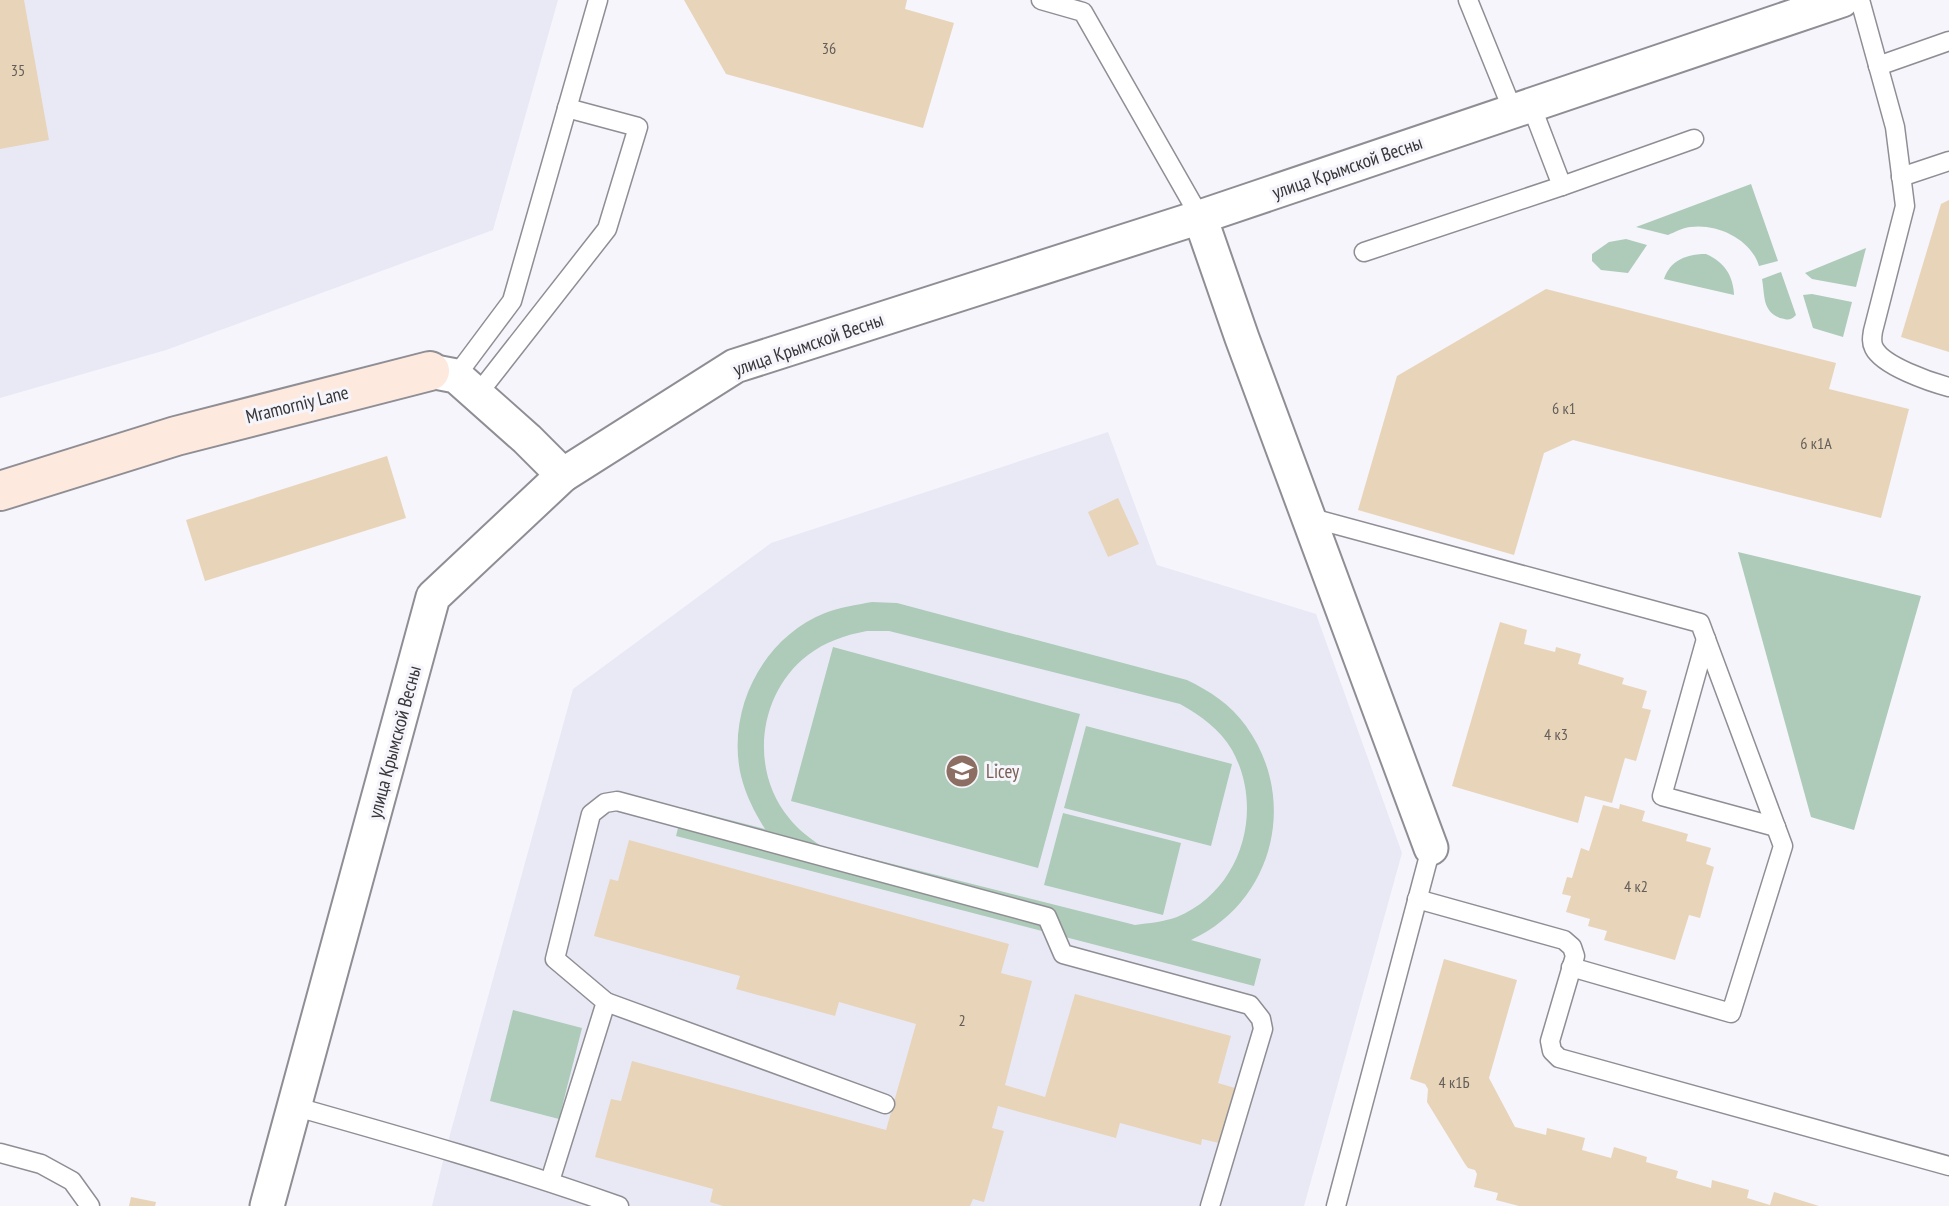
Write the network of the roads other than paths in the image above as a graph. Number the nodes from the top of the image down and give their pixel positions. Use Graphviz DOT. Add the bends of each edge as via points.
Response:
graph roads {
  1 [pos="598,0"];
  2 [pos="1041,0"];
  3 [pos="1468,0"];
  4 [pos="1842,0"];
  5 [pos="1860,0"];
  6 [pos="1949,41"];
  7 [pos="1878,66"];
  8 [pos="567,108"];
  9 [pos="1522,108"];
  10 [pos="1694,139"];
  11 [pos="1949,161"];
  12 [pos="1901,177"];
  13 [pos="1562,186"];
  14 [pos="1200,217"];
  15 [pos="1364,252"];
  16 [pos="454,381"];
  17 [pos="1949,387"];
  18 [pos="563,475"];
  19 [pos="0,491"];
  20 [pos="1308,517"];
  21 [pos="1706,639"];
  22 [pos="1776,827"];
  23 [pos="1431,848"];
  24 [pos="1417,899"];
  25 [pos="1571,967"];
  26 [pos="606,1003"];
  27 [pos="885,1104"];
  28 [pos="293,1106"];
  29 [pos="0,1153"];
  30 [pos="1949,1166"];
  31 [pos="550,1181"];
  32 [pos="90,1206"];
  33 [pos="267,1206"];
  34 [pos="619,1206"];
  35 [pos="1210,1206"];
  36 [pos="1336,1206"];
  1 -- 8 [label="lane"];
  2 -- 14 [label="lane" via="1083,12"];
  3 -- 9 [label="lane"];
  4 -- 9 [label="street, улица Крымской Весны"];
  5 -- 7 [label="lane"];
  6 -- 7 [label="lane"];
  7 -- 12 [label="lane" via="1895,127"];
  8 -- 16 [label="lane" via="512,301"];
  8 -- 16 [label="lane" via="638,127 607,229"];
  9 -- 13 [label="lane"];
  9 -- 14 [label="street, улица Крымской Весны"];
  10 -- 13 [label="lane"];
  11 -- 12 [label="lane"];
  12 -- 17 [label="lane" via="1905,206 1872,345 1889,363"];
  13 -- 15 [label="lane"];
  14 -- 18 [label="street, улица Крымской Весны" via="735,366"];
  14 -- 20 [label="street"];
  16 -- 18 [label="street" via="527,439"];
  16 -- 19 [label="street, Mramorniy Lane" via="176,436"];
  18 -- 28 [label="street, улица Крымской Весны" via="433,597"];
  20 -- 21 [label="lane" via="1700,623"];
  20 -- 23 [label="street"];
  21 -- 22 [label="lane"];
  21 -- 22 [label="lane" via="1662,796"];
  22 -- 25 [label="lane" via="1783,846 1731,1013"];
  23 -- 24 [label="lane"];
  24 -- 25 [label="lane" via="1564,940 1572,947"];
  24 -- 36 [label="lane"];
  25 -- 30 [label="lane" via="1550,1041 1559,1058"];
  26 -- 27 [label="lane"];
  26 -- 31 [label="lane"];
  26 -- 35 [label="lane" via="555,959 591,814 605,803 617,802 1047,917 1063,954 1250,1005 1261,1019 1263,1028"];
  28 -- 31 [label="lane"];
  28 -- 33 [label="street, улица Крымской Весны"];
  29 -- 32 [label="lane" via="41,1164 72,1181"];
  31 -- 34 [label="lane"];
}
